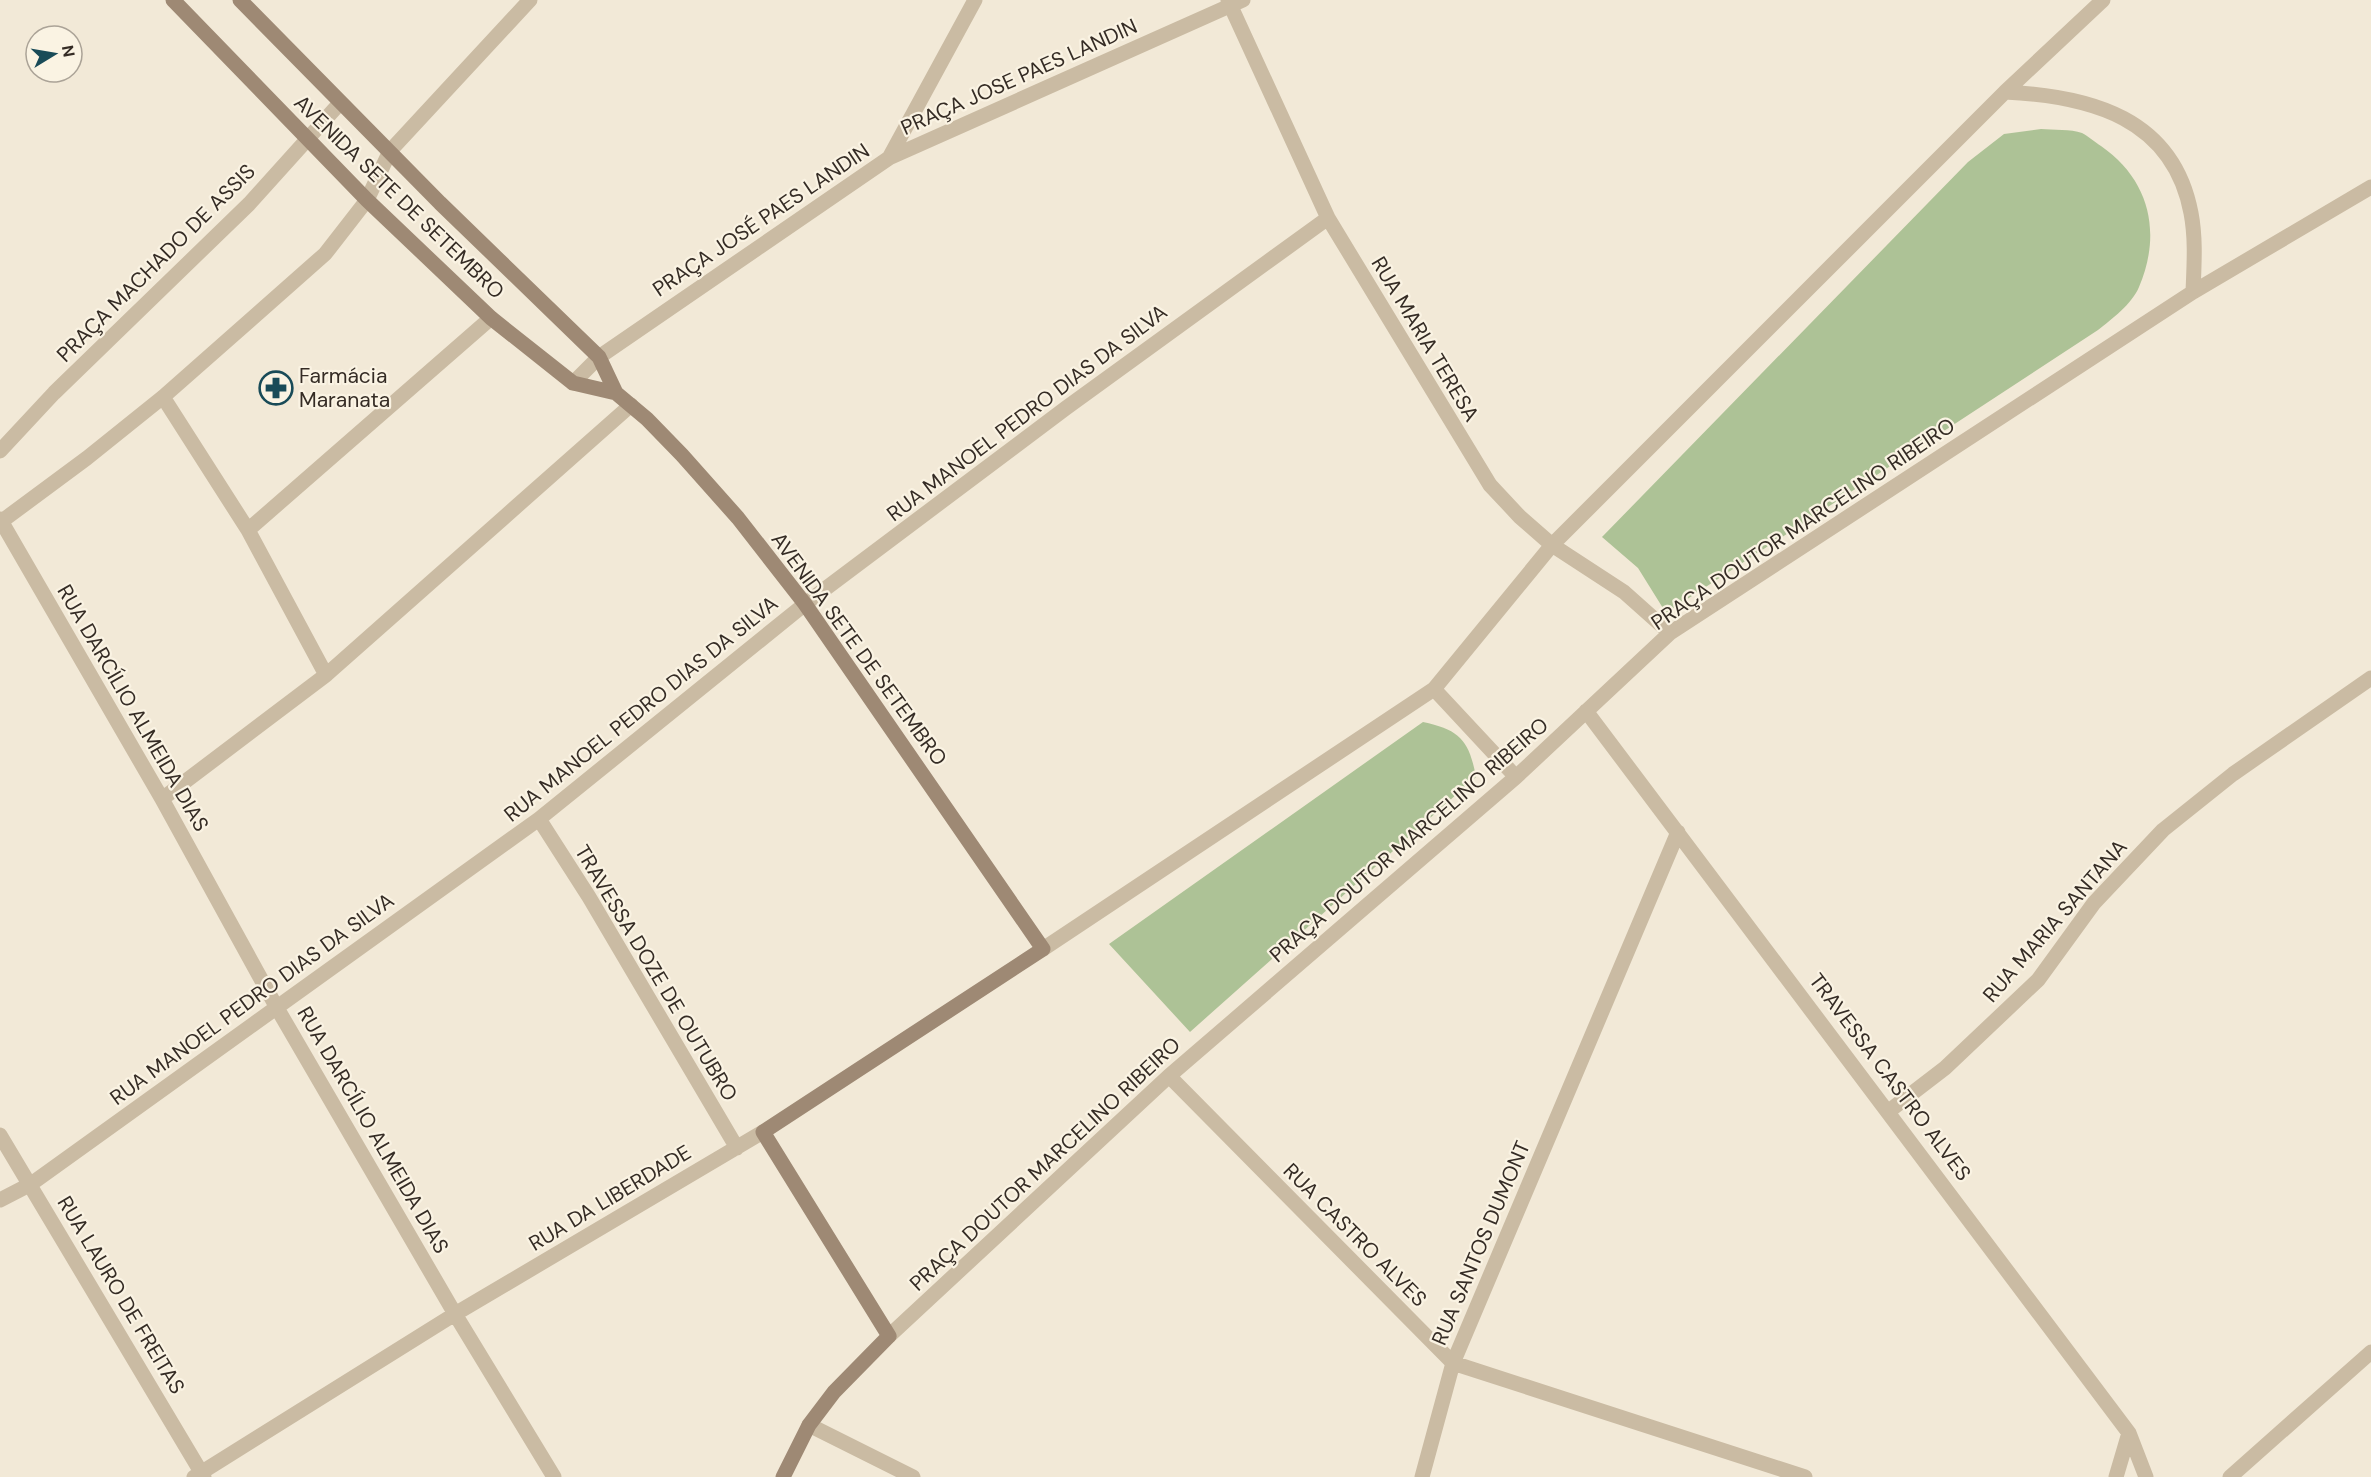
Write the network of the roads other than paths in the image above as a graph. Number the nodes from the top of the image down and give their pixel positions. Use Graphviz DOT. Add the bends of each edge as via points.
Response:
graph roads {
  1 [pos="173,0"];
  2 [pos="240,0"];
  3 [pos="530,0"];
  4 [pos="975,0"];
  5 [pos="2103,0"];
  6 [pos="1234,1"];
  7 [pos="2005,92"];
  8 [pos="340,103"];
  9 [pos="308,139"];
  10 [pos="390,151"];
  11 [pos="890,158"];
  12 [pos="2371,188"];
  13 [pos="367,200"];
  14 [pos="1328,218"];
  15 [pos="2193,292"];
  16 [pos="491,318"];
  17 [pos="599,357"];
  18 [pos="573,383"];
  19 [pos="616,393"];
  20 [pos="163,397"];
  21 [pos="631,405"];
  22 [pos="0,452"];
  23 [pos="1,520"];
  24 [pos="248,530"];
  25 [pos="1552,545"];
  26 [pos="805,604"];
  27 [pos="1671,633"];
  28 [pos="326,675"];
  29 [pos="2371,678"];
  30 [pos="1434,689"];
  31 [pos="1586,711"];
  32 [pos="1516,777"];
  33 [pos="162,799"];
  34 [pos="539,819"];
  35 [pos="1678,832"];
  36 [pos="1043,949"];
  37 [pos="277,1008"];
  38 [pos="1169,1076"];
  39 [pos="1889,1111"];
  40 [pos="763,1132"];
  41 [pos="0,1135"];
  42 [pos="737,1148"];
  43 [pos="31,1184"];
  44 [pos="0,1200"];
  45 [pos="456,1314"];
  46 [pos="889,1336"];
  47 [pos="2371,1352"];
  48 [pos="1453,1363"];
  49 [pos="809,1425"];
  50 [pos="2129,1433"];
  51 [pos="200,1476"];
  52 [pos="1796,1476"];
  53 [pos="554,1477"];
  54 [pos="783,1477"];
  55 [pos="913,1477"];
  56 [pos="1422,1477"];
  57 [pos="2116,1477"];
  58 [pos="2146,1477"];
  59 [pos="2230,1477"];
  1 -- 9 [label="main road, AVENIDA SETE DE SETEMBRO"];
  2 -- 8 [label="main road, AVENIDA SETE DE SETEMBRO"];
  3 -- 10 [label="street"];
  4 -- 11 [label="street, PRAÇA JOSÉ PAES LANDIN"];
  5 -- 7 [label="street"];
  6 -- 11 [label="street, PRAÇA JOSE PAES LANDIN"];
  6 -- 14 [label="street, RUA MARIA TERESA"];
  7 -- 15 [label="street" via="2059,96 2101,107 2127,119 2153,138 2170,158 2192,214"];
  7 -- 25 [label="street"];
  8 -- 9 [label="street, PRAÇA MACHADO DE ASSIS"];
  8 -- 10 [label="main road, AVENIDA SETE DE SETEMBRO"];
  9 -- 13 [label="main road, AVENIDA SETE DE SETEMBRO"];
  9 -- 22 [label="street, PRAÇA MACHADO DE ASSIS" via="249,204 54,393"];
  10 -- 13 [label="street"];
  10 -- 17 [label="main road, AVENIDA SETE DE SETEMBRO"];
  11 -- 17 [label="street, PRAÇA JOSÉ PAES LANDIN"];
  12 -- 15 [label="street, PRAÇA DOUTOR MARCELINO RIBEIRO"];
  13 -- 16 [label="main road, AVENIDA SETE DE SETEMBRO"];
  13 -- 20 [label="street" via="326,254"];
  14 -- 25 [label="street, RUA MARIA TERESA" via="1490,485"];
  14 -- 26 [label="street, RUA MANOEL PEDRO DIAS DA SILVA"];
  15 -- 27 [label="street, PRAÇA DOUTOR MARCELINO RIBEIRO"];
  16 -- 18 [label="main road, AVENIDA SETE DE SETEMBRO"];
  16 -- 24 [label="street"];
  17 -- 18 [label="street, PRAÇA JOSÉ PAES LANDIN"];
  17 -- 19 [label="main road, AVENIDA SETE DE SETEMBRO"];
  18 -- 19 [label="main road, AVENIDA SETE DE SETEMBRO"];
  19 -- 21 [label="main road, AVENIDA SETE DE SETEMBRO"];
  20 -- 23 [label="street"];
  20 -- 24 [label="street"];
  21 -- 26 [label="main road, AVENIDA SETE DE SETEMBRO" via="724,502"];
  21 -- 28 [label="street"];
  23 -- 33 [label="street, RUA DARCÍLIO ALMEIDA DIAS"];
  24 -- 28 [label="street"];
  25 -- 27 [label="street, RUA MARIA TERESA" via="1624,592"];
  25 -- 30 [label="street"];
  26 -- 34 [label="street, RUA MANOEL PEDRO DIAS DA SILVA"];
  26 -- 36 [label="main road, AVENIDA SETE DE SETEMBRO"];
  27 -- 31 [label="street, PRAÇA DOUTOR MARCELINO RIBEIRO"];
  28 -- 33 [label="street"];
  29 -- 39 [label="street, RUA MARIA SANTANA" via="2233,774 2163,830 2094,903 2038,980 1992,1027"];
  30 -- 32 [label="street"];
  30 -- 36 [label="street"];
  31 -- 32 [label="street, PRAÇA DOUTOR MARCELINO RIBEIRO"];
  31 -- 35 [label="street, TRAVESSA CASTRO ALVES"];
  32 -- 38 [label="street, PRAÇA DOUTOR MARCELINO RIBEIRO"];
  33 -- 37 [label="street, RUA DARCÍLIO ALMEIDA DIAS"];
  34 -- 37 [label="street, RUA MANOEL PEDRO DIAS DA SILVA"];
  34 -- 42 [label="street, TRAVESSA DOZE DE OUTUBRO" via="590,897"];
  35 -- 39 [label="street, TRAVESSA CASTRO ALVES"];
  35 -- 48 [label="street, RUA SANTOS DUMONT"];
  36 -- 40 [label="main road, RUA DA LIBERDADE"];
  37 -- 43 [label="street, RUA MANOEL PEDRO DIAS DA SILVA"];
  37 -- 45 [label="street, RUA DARCÍLIO ALMEIDA DIAS"];
  38 -- 46 [label="street, PRAÇA DOUTOR MARCELINO RIBEIRO"];
  38 -- 48 [label="street, RUA CASTRO ALVES"];
  39 -- 50 [label="street, TRAVESSA CASTRO ALVES"];
  40 -- 42 [label="street, RUA DA LIBERDADE"];
  40 -- 46 [label="main road"];
  41 -- 43 [label="street, RUA LAURO DE FREITAS"];
  42 -- 45 [label="street, RUA DA LIBERDADE"];
  43 -- 44 [label="street, RUA MANOEL PEDRO DIAS DA SILVA"];
  43 -- 51 [label="street, RUA LAURO DE FREITAS"];
  45 -- 51 [label="street, RUA DA LIBERDADE"];
  45 -- 53 [label="street, RUA DARCÍLIO ALMEIDA DIAS"];
  46 -- 49 [label="main road" via="834,1392"];
  47 -- 59 [label="street"];
  48 -- 52 [label="street, RUA SANTOS DUMONT"];
  48 -- 56 [label="street"];
  49 -- 54 [label="main road"];
  49 -- 55 [label="street"];
  50 -- 57 [label="street"];
  50 -- 58 [label="street, TRAVESSA CASTRO ALVES"];
}
